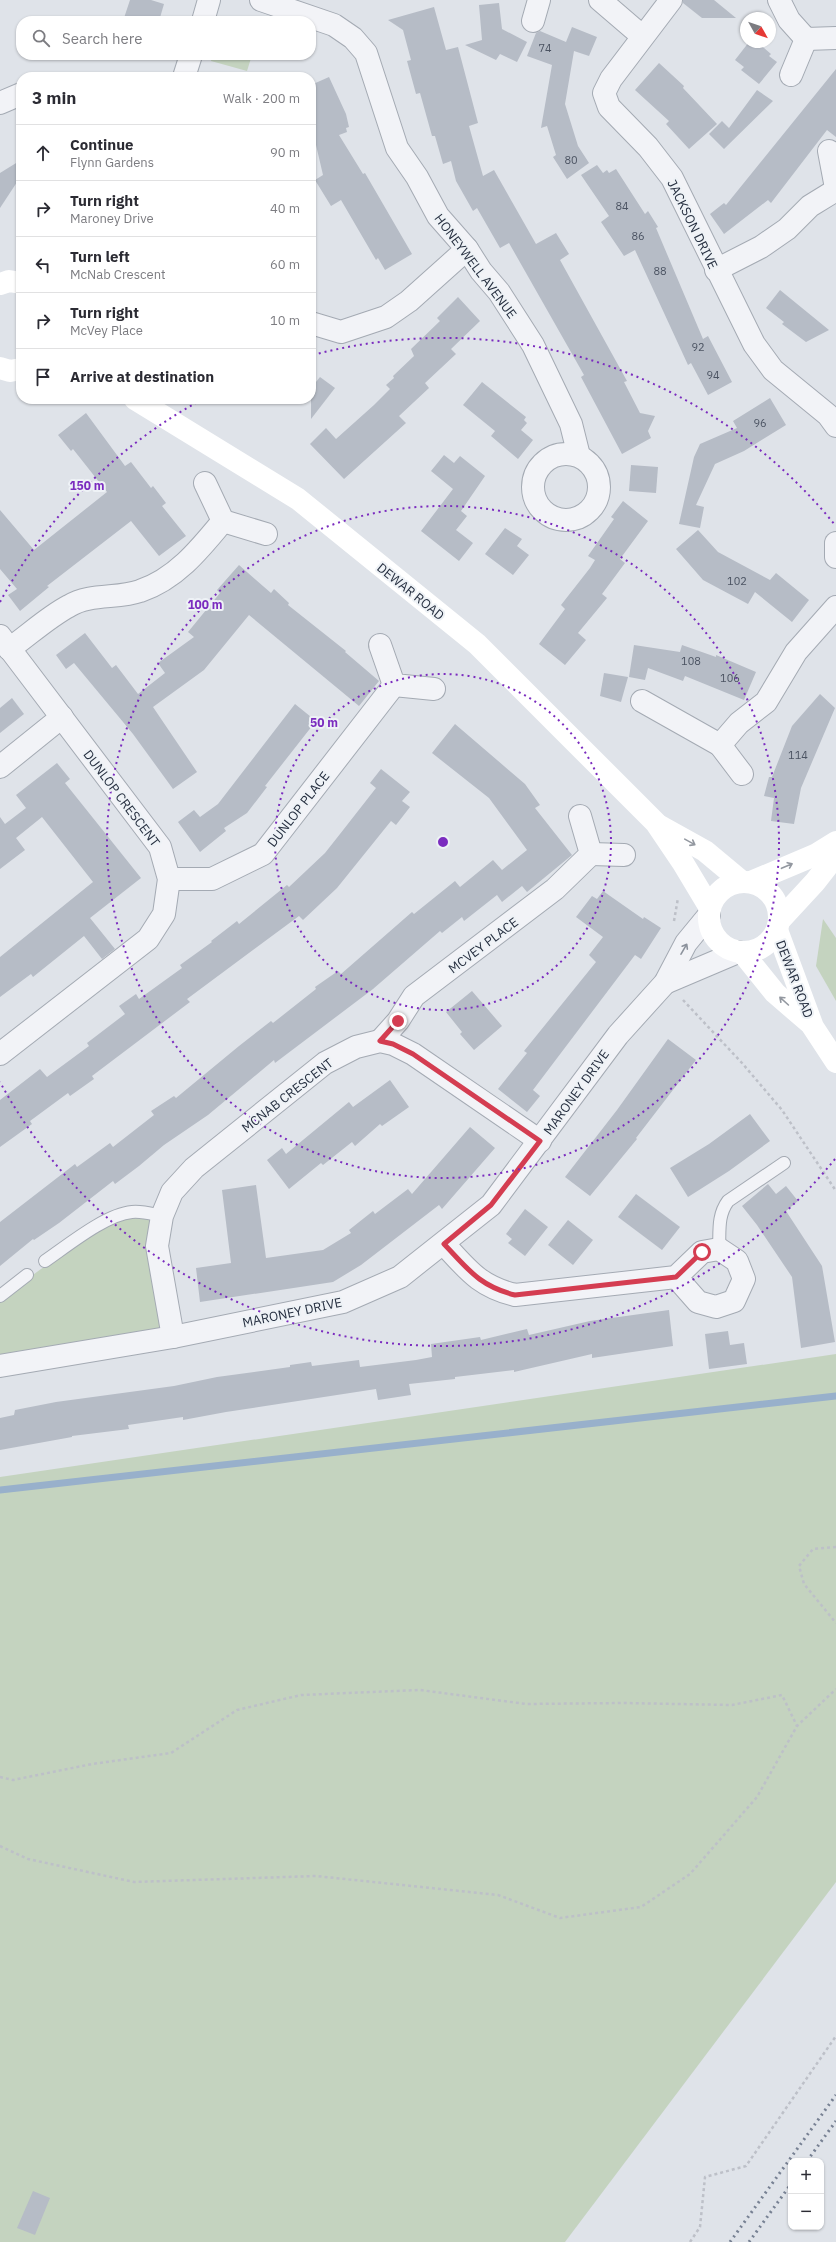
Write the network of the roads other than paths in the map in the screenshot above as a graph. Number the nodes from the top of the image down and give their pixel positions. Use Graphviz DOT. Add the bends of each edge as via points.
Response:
graph roads {
  1 [pos="209,0"];
  2 [pos="261,0"];
  3 [pos="539,0"];
  4 [pos="600,0"];
  5 [pos="671,0"];
  6 [pos="779,0"];
  7 [pos="204,16"];
  8 [pos="308,16"];
  9 [pos="316,19"];
  10 [pos="533,21"];
  11 [pos="642,36"];
  12 [pos="836,38"];
  13 [pos="806,39"];
  14 [pos="189,60"];
  15 [pos="186,72"];
  16 [pos="791,75"];
  17 [pos="16,96"];
  18 [pos="0,103"];
  19 [pos="829,151"];
  20 [pos="836,189"];
  21 [pos="466,249"];
  22 [pos="716,270"];
  23 [pos="316,324"];
  24 [pos="143,404"];
  25 [pos="836,426"];
  26 [pos="579,456"];
  27 [pos="205,483"];
  28 [pos="223,522"];
  29 [pos="266,534"];
  30 [pos="836,543"];
  31 [pos="836,557"];
  32 [pos="836,607"];
  33 [pos="5,642"];
  34 [pos="380,645"];
  35 [pos="394,685"];
  36 [pos="434,689"];
  37 [pos="642,700"];
  38 [pos="62,717"];
  39 [pos="720,745"];
  40 [pos="0,767"];
  41 [pos="742,774"];
  42 [pos="580,816"];
  43 [pos="656,823"];
  44 [pos="836,842"];
  45 [pos="591,854"];
  46 [pos="624,855"];
  47 [pos="836,855"];
  48 [pos="169,879"];
  49 [pos="746,882"];
  50 [pos="709,911"];
  51 [pos="778,926"];
  52 [pos="740,952"];
  53 [pos="665,983"];
  54 [pos="813,1027"];
  55 [pos="380,1041"];
  56 [pos="0,1054"];
  57 [pos="836,1062"];
  58 [pos="540,1141"];
  59 [pos="784,1163"];
  60 [pos="162,1216"];
  61 [pos="444,1244"];
  62 [pos="719,1249"];
  63 [pos="45,1261"];
  64 [pos="27,1275"];
  65 [pos="676,1277"];
  66 [pos="0,1296"];
  67 [pos="173,1337"];
  68 [pos="0,1366"];
  1 -- 7 [label="street"];
  2 -- 8 [label="street, HONEYWELL AVENUE"];
  3 -- 10 [label="street"];
  4 -- 11 [label="street"];
  5 -- 11 [label="street, JACKSON DRIVE"];
  6 -- 13 [label="street" via="790,20"];
  9 -- 21 [label="street, HONEYWELL AVENUE" via="334,25 353,38 366,53 397,148 417,177 438,216"];
  11 -- 22 [label="street, JACKSON DRIVE" via="611,78 604,93 609,107 648,147 672,178"];
  12 -- 13 [label="street"];
  13 -- 16 [label="street"];
  14 -- 15 [label="street"];
  17 -- 18 [label="street"];
  19 -- 20 [label="street"];
  20 -- 22 [label="street" via="810,206 787,229 761,247"];
  21 -- 23 [label="street" via="409,301 386,317 341,332"];
  21 -- 26 [label="street, HONEYWELL AVENUE" via="499,292 533,345 571,424"];
  22 -- 25 [label="street, JACKSON DRIVE" via="754,344 773,370 828,415"];
  24 -- 43 [label="street, DEWAR ROAD" via="298,499 471,639"];
  27 -- 28 [label="street"];
  28 -- 29 [label="street"];
  28 -- 33 [label="street" via="194,556 173,574 140,591 70,605"];
  30 -- 31 [label="street"];
  32 -- 39 [label="street" via="796,652 766,702 739,723"];
  33 -- 38 [label="street, DUNLOP CRESCENT"];
  34 -- 35 [label="street"];
  35 -- 36 [label="street"];
  35 -- 48 [label="street, DUNLOP PLACE" via="263,854 212,880"];
  37 -- 39 [label="street"];
  38 -- 40 [label="street"];
  38 -- 48 [label="street, DUNLOP CRESCENT" via="160,847"];
  39 -- 41 [label="street"];
  42 -- 45 [label="street"];
  43 -- 49 [label="street, DEWAR ROAD, one-way" via="705,851"];
  43 -- 50 [label="street, DEWAR ROAD" via="683,863"];
  49 -- 44 [label="street, one-way" via="814,855"];
  45 -- 46 [label="street"];
  45 -- 55 [label="street, MCVEY PLACE" via="555,889 414,996 398,1021"];
  47 -- 51 [label="street"];
  48 -- 56 [label="street, DUNLOP CRESCENT" via="164,914 148,939"];
  49 -- 50 [label="street" via="722,888 714,897"];
  49 -- 51 [label="street" via="769,892 775,900 779,910"];
  50 -- 52 [label="street" via="712,931 718,940 727,948"];
  53 -- 50 [label="street, MARONEY DRIVE, one-way" via="686,943"];
  51 -- 52 [label="street" via="765,946 750,952"];
  51 -- 54 [label="street, DEWAR ROAD"];
  52 -- 53 [label="street, MARONEY DRIVE"];
  54 -- 52 [label="street, DEWAR ROAD, one-way" via="776,993"];
  53 -- 58 [label="street, MARONEY DRIVE" via="618,1035"];
  54 -- 57 [label="street, DEWAR ROAD"];
  55 -- 58 [label="street" via="413,1054"];
  55 -- 60 [label="street, MCNAB CRESCENT" via="356,1047 325,1063 200,1163 172,1192"];
  58 -- 61 [label="street, MARONEY DRIVE" via="491,1205"];
  59 -- 62 [label="lane" via="728,1201 722,1209"];
  60 -- 63 [label="lane" via="147,1212 113,1216"];
  60 -- 67 [label="street, MCNAB CRESCENT" via="157,1246"];
  61 -- 65 [label="street" via="476,1277 494,1290 515,1295"];
  61 -- 67 [label="street, MARONEY DRIVE" via="400,1277 343,1302"];
  62 -- 65 [label="street" via="702,1252"];
  62 -- 65 [label="street" via="737,1261 744,1279 734,1301 716,1307 698,1302"];
  64 -- 66 [label="lane"];
  67 -- 68 [label="street, MARONEY DRIVE"];
}
